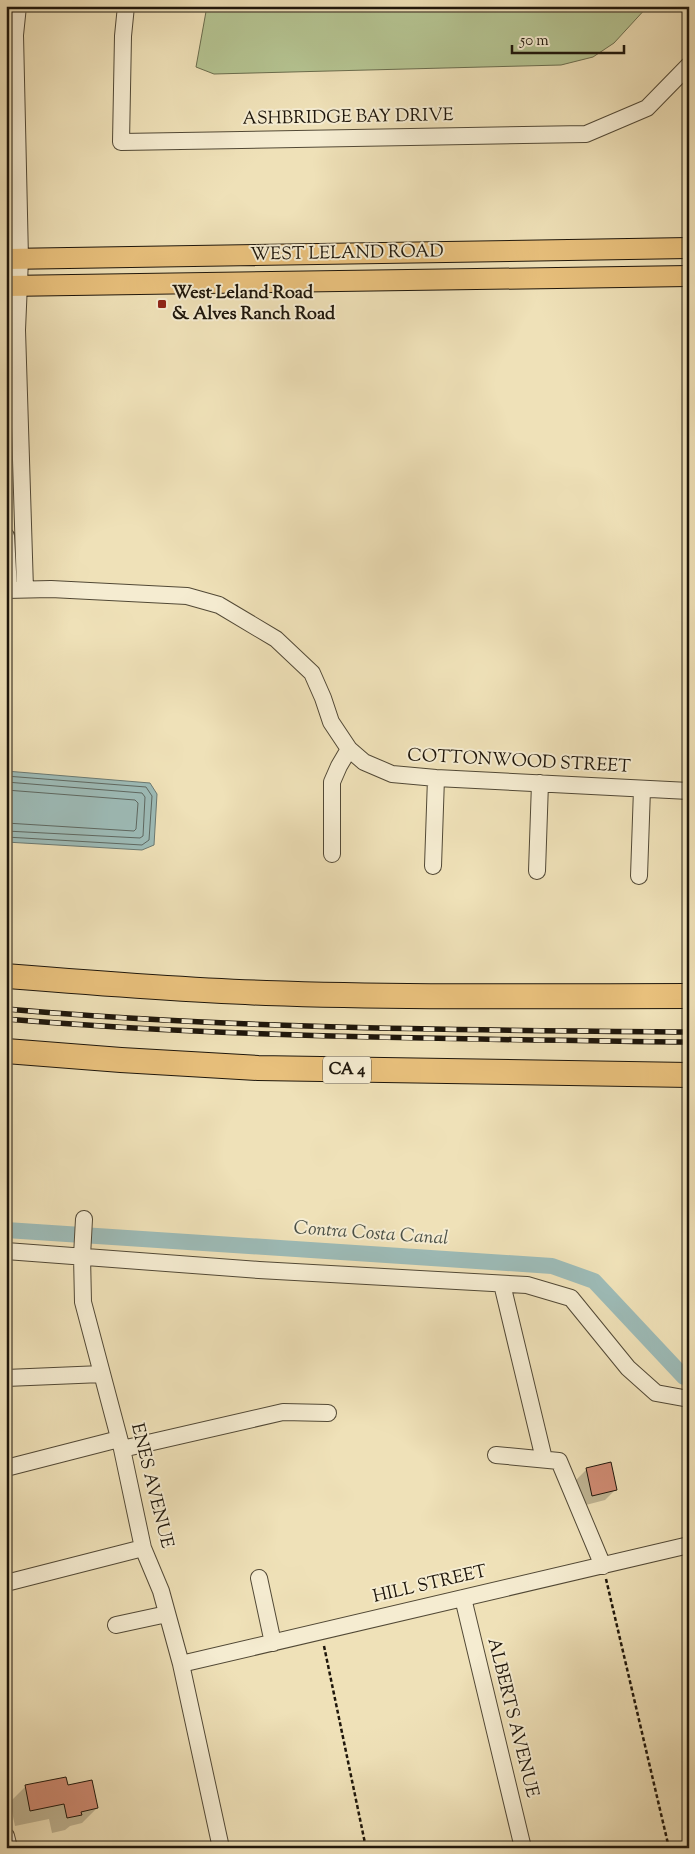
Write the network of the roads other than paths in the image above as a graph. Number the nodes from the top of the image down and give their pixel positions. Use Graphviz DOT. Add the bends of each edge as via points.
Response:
graph roads {
  1 [pos="18,6"];
  2 [pos="126,6"];
  3 [pos="689,65"];
  4 [pos="689,248"];
  5 [pos="13,259"];
  6 [pos="689,276"];
  7 [pos="13,286"];
  8 [pos="6,536"];
  9 [pos="25,589"];
  10 [pos="7,590"];
  11 [pos="349,749"];
  12 [pos="436,778"];
  13 [pos="540,784"];
  14 [pos="642,789"];
  15 [pos="689,792"];
  16 [pos="332,854"];
  17 [pos="433,866"];
  18 [pos="537,871"];
  19 [pos="639,876"];
  20 [pos="6,976"];
  21 [pos="689,996"];
  22 [pos="6,1052"];
  23 [pos="689,1075"];
  24 [pos="84,1219"];
  25 [pos="6,1251"];
  26 [pos="82,1256"];
  27 [pos="502,1284"];
  28 [pos="102,1374"];
  29 [pos="6,1378"];
  30 [pos="689,1399"];
  31 [pos="328,1413"];
  32 [pos="120,1444"];
  33 [pos="496,1455"];
  34 [pos="544,1459"];
  35 [pos="6,1468"];
  36 [pos="689,1545"];
  37 [pos="143,1548"];
  38 [pos="603,1566"];
  39 [pos="259,1578"];
  40 [pos="6,1583"];
  41 [pos="463,1598"];
  42 [pos="167,1614"];
  43 [pos="116,1625"];
  44 [pos="273,1643"];
  45 [pos="180,1664"];
  46 [pos="6,1836"];
  47 [pos="9,1848"];
  48 [pos="222,1848"];
  49 [pos="523,1848"];
  1 -- 5 [label="street"];
  2 -- 3 [label="street, ASHBRIDGE BAY DRIVE" via="121,142 586,134 647,108"];
  4 -- 5 [label="main road, WEST LELAND ROAD"];
  5 -- 7 [label="street"];
  6 -- 7 [label="main road, WEST LELAND ROAD"];
  7 -- 9 [label="street"];
  8 -- 10 [label="street"];
  9 -- 10 [label="street, COTTONWOOD STREET"];
  9 -- 11 [label="street, COTTONWOOD STREET" via="187,596 219,605 276,639 312,673 330,722"];
  11 -- 12 [label="street, COTTONWOOD STREET" via="364,762 392,774"];
  11 -- 16 [label="street" via="332,782"];
  12 -- 13 [label="street, COTTONWOOD STREET"];
  12 -- 17 [label="street"];
  13 -- 14 [label="street, COTTONWOOD STREET"];
  13 -- 18 [label="street"];
  14 -- 15 [label="street, COTTONWOOD STREET"];
  14 -- 19 [label="street"];
  20 -- 21 [label="highway" via="266,993"];
  22 -- 23 [label="highway, CA 4" via="258,1068"];
  24 -- 26 [label="street, ENES AVENUE"];
  25 -- 26 [label="street"];
  26 -- 27 [label="street"];
  26 -- 28 [label="street, ENES AVENUE" via="83,1302"];
  27 -- 30 [label="street" via="527,1285 572,1298 628,1368 656,1392"];
  27 -- 34 [label="street"];
  28 -- 29 [label="street"];
  28 -- 32 [label="street, ENES AVENUE"];
  31 -- 32 [label="street" via="283,1412"];
  32 -- 35 [label="street"];
  32 -- 37 [label="street, ENES AVENUE"];
  33 -- 34 [label="street"];
  34 -- 38 [label="street" via="559,1460"];
  36 -- 38 [label="street, HILL STREET"];
  37 -- 40 [label="street"];
  37 -- 42 [label="street, ENES AVENUE"];
  38 -- 41 [label="street, HILL STREET"];
  39 -- 44 [label="street"];
  41 -- 44 [label="street, HILL STREET"];
  41 -- 49 [label="street, ALBERTS AVENUE"];
  42 -- 43 [label="street"];
  42 -- 45 [label="street, ENES AVENUE"];
  44 -- 45 [label="street, HILL STREET"];
  45 -- 48 [label="street, ENES AVENUE"];
  46 -- 47 [label="street"];
}
